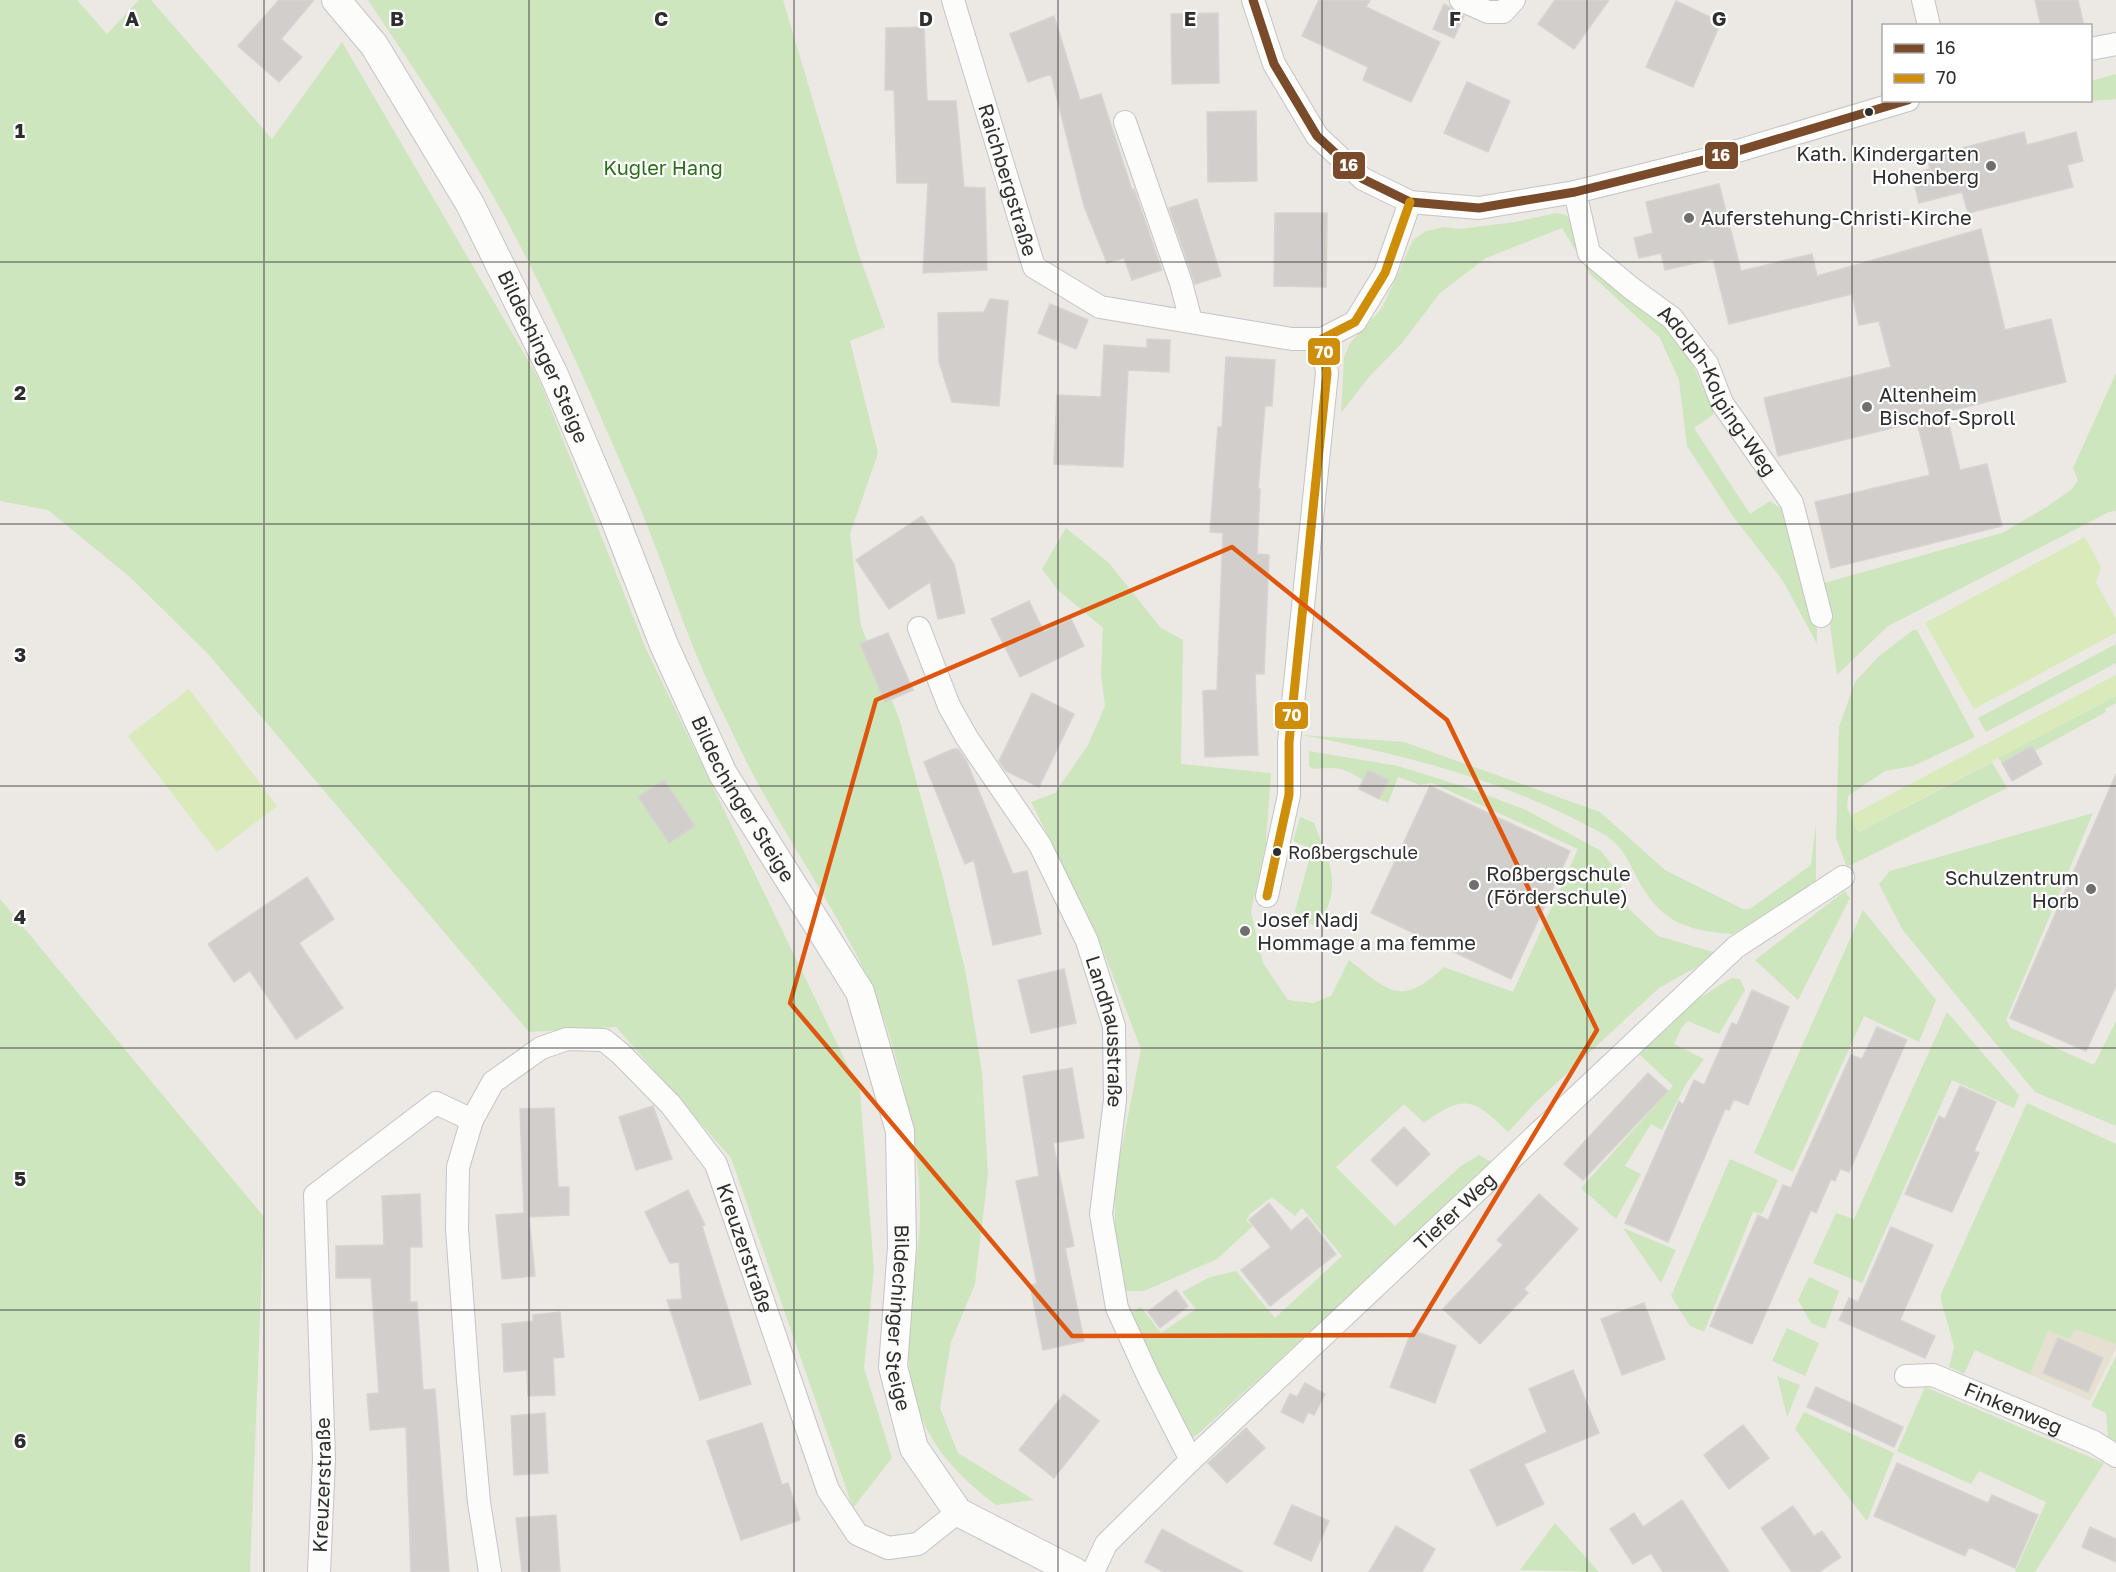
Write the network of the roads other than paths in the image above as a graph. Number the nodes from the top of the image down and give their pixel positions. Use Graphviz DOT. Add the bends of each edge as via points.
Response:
graph roads {
  1 [pos="336,0"];
  2 [pos="953,0"];
  3 [pos="1253,0"];
  4 [pos="1461,0"];
  5 [pos="1514,0"];
  6 [pos="1923,0"];
  7 [pos="1929,24"];
  8 [pos="2116,44"];
  9 [pos="2092,50"];
  10 [pos="1901,102"];
  11 [pos="1125,122"];
  12 [pos="1575,192"];
  13 [pos="1410,202"];
  14 [pos="1191,321"];
  15 [pos="1322,339"];
  16 [pos="1821,616"];
  17 [pos="919,628"];
  18 [pos="1843,877"];
  19 [pos="1268,896"];
  20 [pos="472,1120"];
  21 [pos="1906,1376"];
  22 [pos="2116,1456"];
  23 [pos="1191,1460"];
  24 [pos="958,1512"];
  25 [pos="319,1572"];
  26 [pos="490,1572"];
  27 [pos="1075,1572"];
  28 [pos="1093,1572"];
  1 -- 24 [label="street, Bildechinger Steige" via="374,45 470,204 554,375 664,645 723,774 860,992 900,1131 902,1247 893,1367 914,1448"];
  2 -- 14 [label="street, Raichbergstraße" via="1034,267 1100,307"];
  3 -- 13 [label="street" via="1274,64 1317,136 1363,179"];
  4 -- 5 [label="street" via="1488,12 1503,12"];
  6 -- 7 [label="street"];
  8 -- 9 [label="street"];
  10 -- 12 [label="street" via="1724,155"];
  11 -- 14 [label="street"];
  12 -- 13 [label="street" via="1479,208"];
  12 -- 16 [label="street, Adolph-Kolping-Weg" via="1589,253 1672,318 1707,364 1722,403 1792,503"];
  13 -- 15 [label="street" via="1384,273 1355,321"];
  14 -- 15 [label="street, Raichbergstraße" via="1292,339"];
  15 -- 19 [label="street" via="1327,373 1289,742 1289,795"];
  17 -- 23 [label="street, Landhausstraße" via="949,706 1040,845 1090,952 1114,1026 1115,1100 1101,1214 1117,1308"];
  18 -- 23 [label="street, Tiefer Weg" via="1736,947"];
  20 -- 24 [label="street, Kreuzerstraße" via="493,1082 541,1048 567,1039 604,1040 671,1105 716,1164 828,1490 857,1534 888,1548 918,1544"];
  20 -- 25 [label="street, Kreuzerstraße" via="436,1102 315,1195 324,1459"];
  20 -- 26 [label="street, Kreuzerstraße" via="458,1167 458,1229 476,1468"];
  21 -- 22 [label="street, Finkenweg" via="1933,1375 2094,1442"];
  23 -- 28 [label="street, Tiefer Weg" via="1106,1544"];
  24 -- 27 [label="street, Bildechinger Steige"];
}
